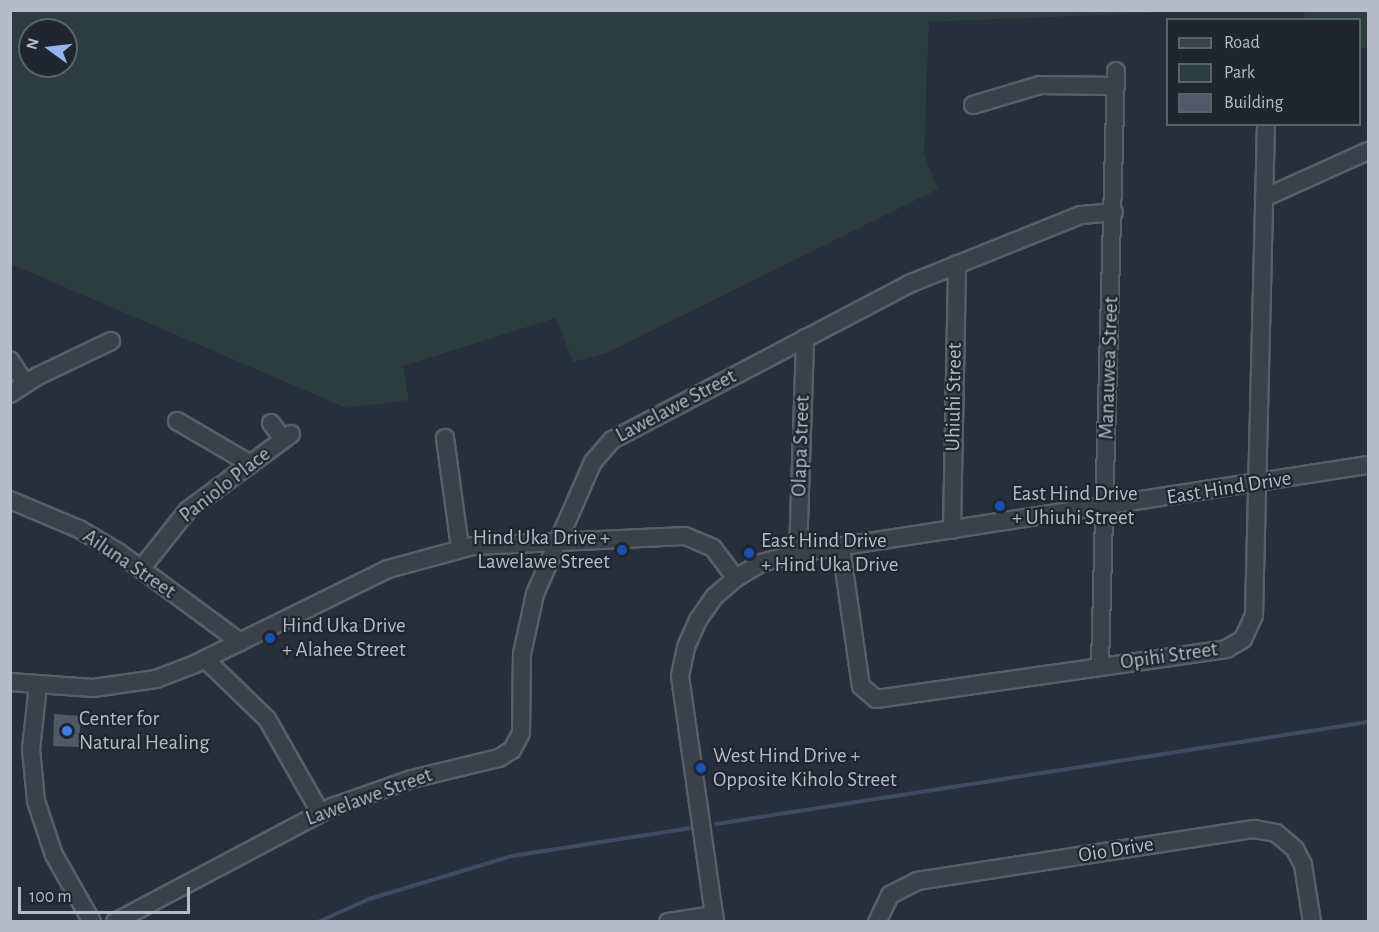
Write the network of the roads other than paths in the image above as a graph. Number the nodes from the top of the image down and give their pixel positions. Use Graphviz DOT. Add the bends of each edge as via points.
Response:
graph roads {
  1 [pos="973,105"];
  2 [pos="1266,126"];
  3 [pos="1368,151"];
  4 [pos="1264,198"];
  5 [pos="1114,212"];
  6 [pos="957,264"];
  7 [pos="805,338"];
  8 [pos="111,341"];
  9 [pos="10,360"];
  10 [pos="25,383"];
  11 [pos="10,394"];
  12 [pos="177,421"];
  13 [pos="271,423"];
  14 [pos="445,438"];
  15 [pos="249,463"];
  16 [pos="1368,465"];
  17 [pos="1256,484"];
  18 [pos="10,500"];
  19 [pos="1104,508"];
  20 [pos="951,530"];
  21 [pos="557,540"];
  22 [pos="460,548"];
  23 [pos="841,548"];
  24 [pos="798,553"];
  25 [pos="141,568"];
  26 [pos="736,578"];
  27 [pos="240,642"];
  28 [pos="205,659"];
  29 [pos="1100,665"];
  30 [pos="10,682"];
  31 [pos="38,685"];
  32 [pos="320,812"];
  33 [pos="715,918"];
  34 [pos="92,921"];
  35 [pos="115,921"];
  36 [pos="668,921"];
  37 [pos="877,921"];
  38 [pos="1312,921"];
  1 -- 5 [label="street, Manauwea Street" via="1040,85 1116,78"];
  2 -- 4 [label="street, Opihi Street"];
  3 -- 4 [label="street"];
  4 -- 17 [label="street, Opihi Street"];
  5 -- 6 [label="street, Lawelawe Street" via="1082,215"];
  5 -- 19 [label="street, Manauwea Street"];
  6 -- 7 [label="street, Lawelawe Street" via="909,284"];
  6 -- 20 [label="street, Uhiuhi Street"];
  7 -- 21 [label="street, Lawelawe Street" via="606,444 593,462"];
  7 -- 24 [label="street, Olapa Street"];
  8 -- 10 [label="street"];
  9 -- 10 [label="street"];
  10 -- 11 [label="street"];
  12 -- 15 [label="street"];
  13 -- 15 [label="street, Paniolo Place" via="287,437"];
  14 -- 22 [label="street"];
  15 -- 25 [label="street, Paniolo Place" via="189,510"];
  16 -- 17 [label="street, East Hind Drive"];
  17 -- 19 [label="street, East Hind Drive"];
  17 -- 29 [label="street, Opihi Street" via="1254,615 1243,639 1226,649"];
  18 -- 25 [label="street, Ailuna Street" via="79,529"];
  19 -- 20 [label="street, East Hind Drive"];
  19 -- 29 [label="street, Manauwea Street"];
  20 -- 23 [label="street, East Hind Drive"];
  21 -- 22 [label="street"];
  21 -- 26 [label="street" via="693,537 713,548"];
  21 -- 32 [label="street, Lawelawe Street" via="535,594 525,632 520,676 522,726 512,750 499,758 412,779"];
  22 -- 27 [label="street" via="388,569"];
  23 -- 24 [label="street, East Hind Drive"];
  23 -- 29 [label="street, Opihi Street" via="861,686 871,697 880,699"];
  24 -- 26 [label="street, East Hind Drive" via="761,563"];
  25 -- 27 [label="street, Ailuna Street"];
  26 -- 33 [label="street, East Hind Drive" via="714,597 698,620 686,647 681,676"];
  27 -- 28 [label="street"];
  28 -- 31 [label="street" via="156,679 114,687"];
  28 -- 32 [label="street" via="267,719"];
  30 -- 31 [label="street"];
  31 -- 34 [label="street" via="32,749 36,801 54,855"];
  32 -- 35 [label="street, Lawelawe Street"];
  33 -- 36 [label="street"];
  37 -- 38 [label="street, Oio Drive" via="890,895 917,881 1254,828 1276,833 1295,849 1303,865"];
}
